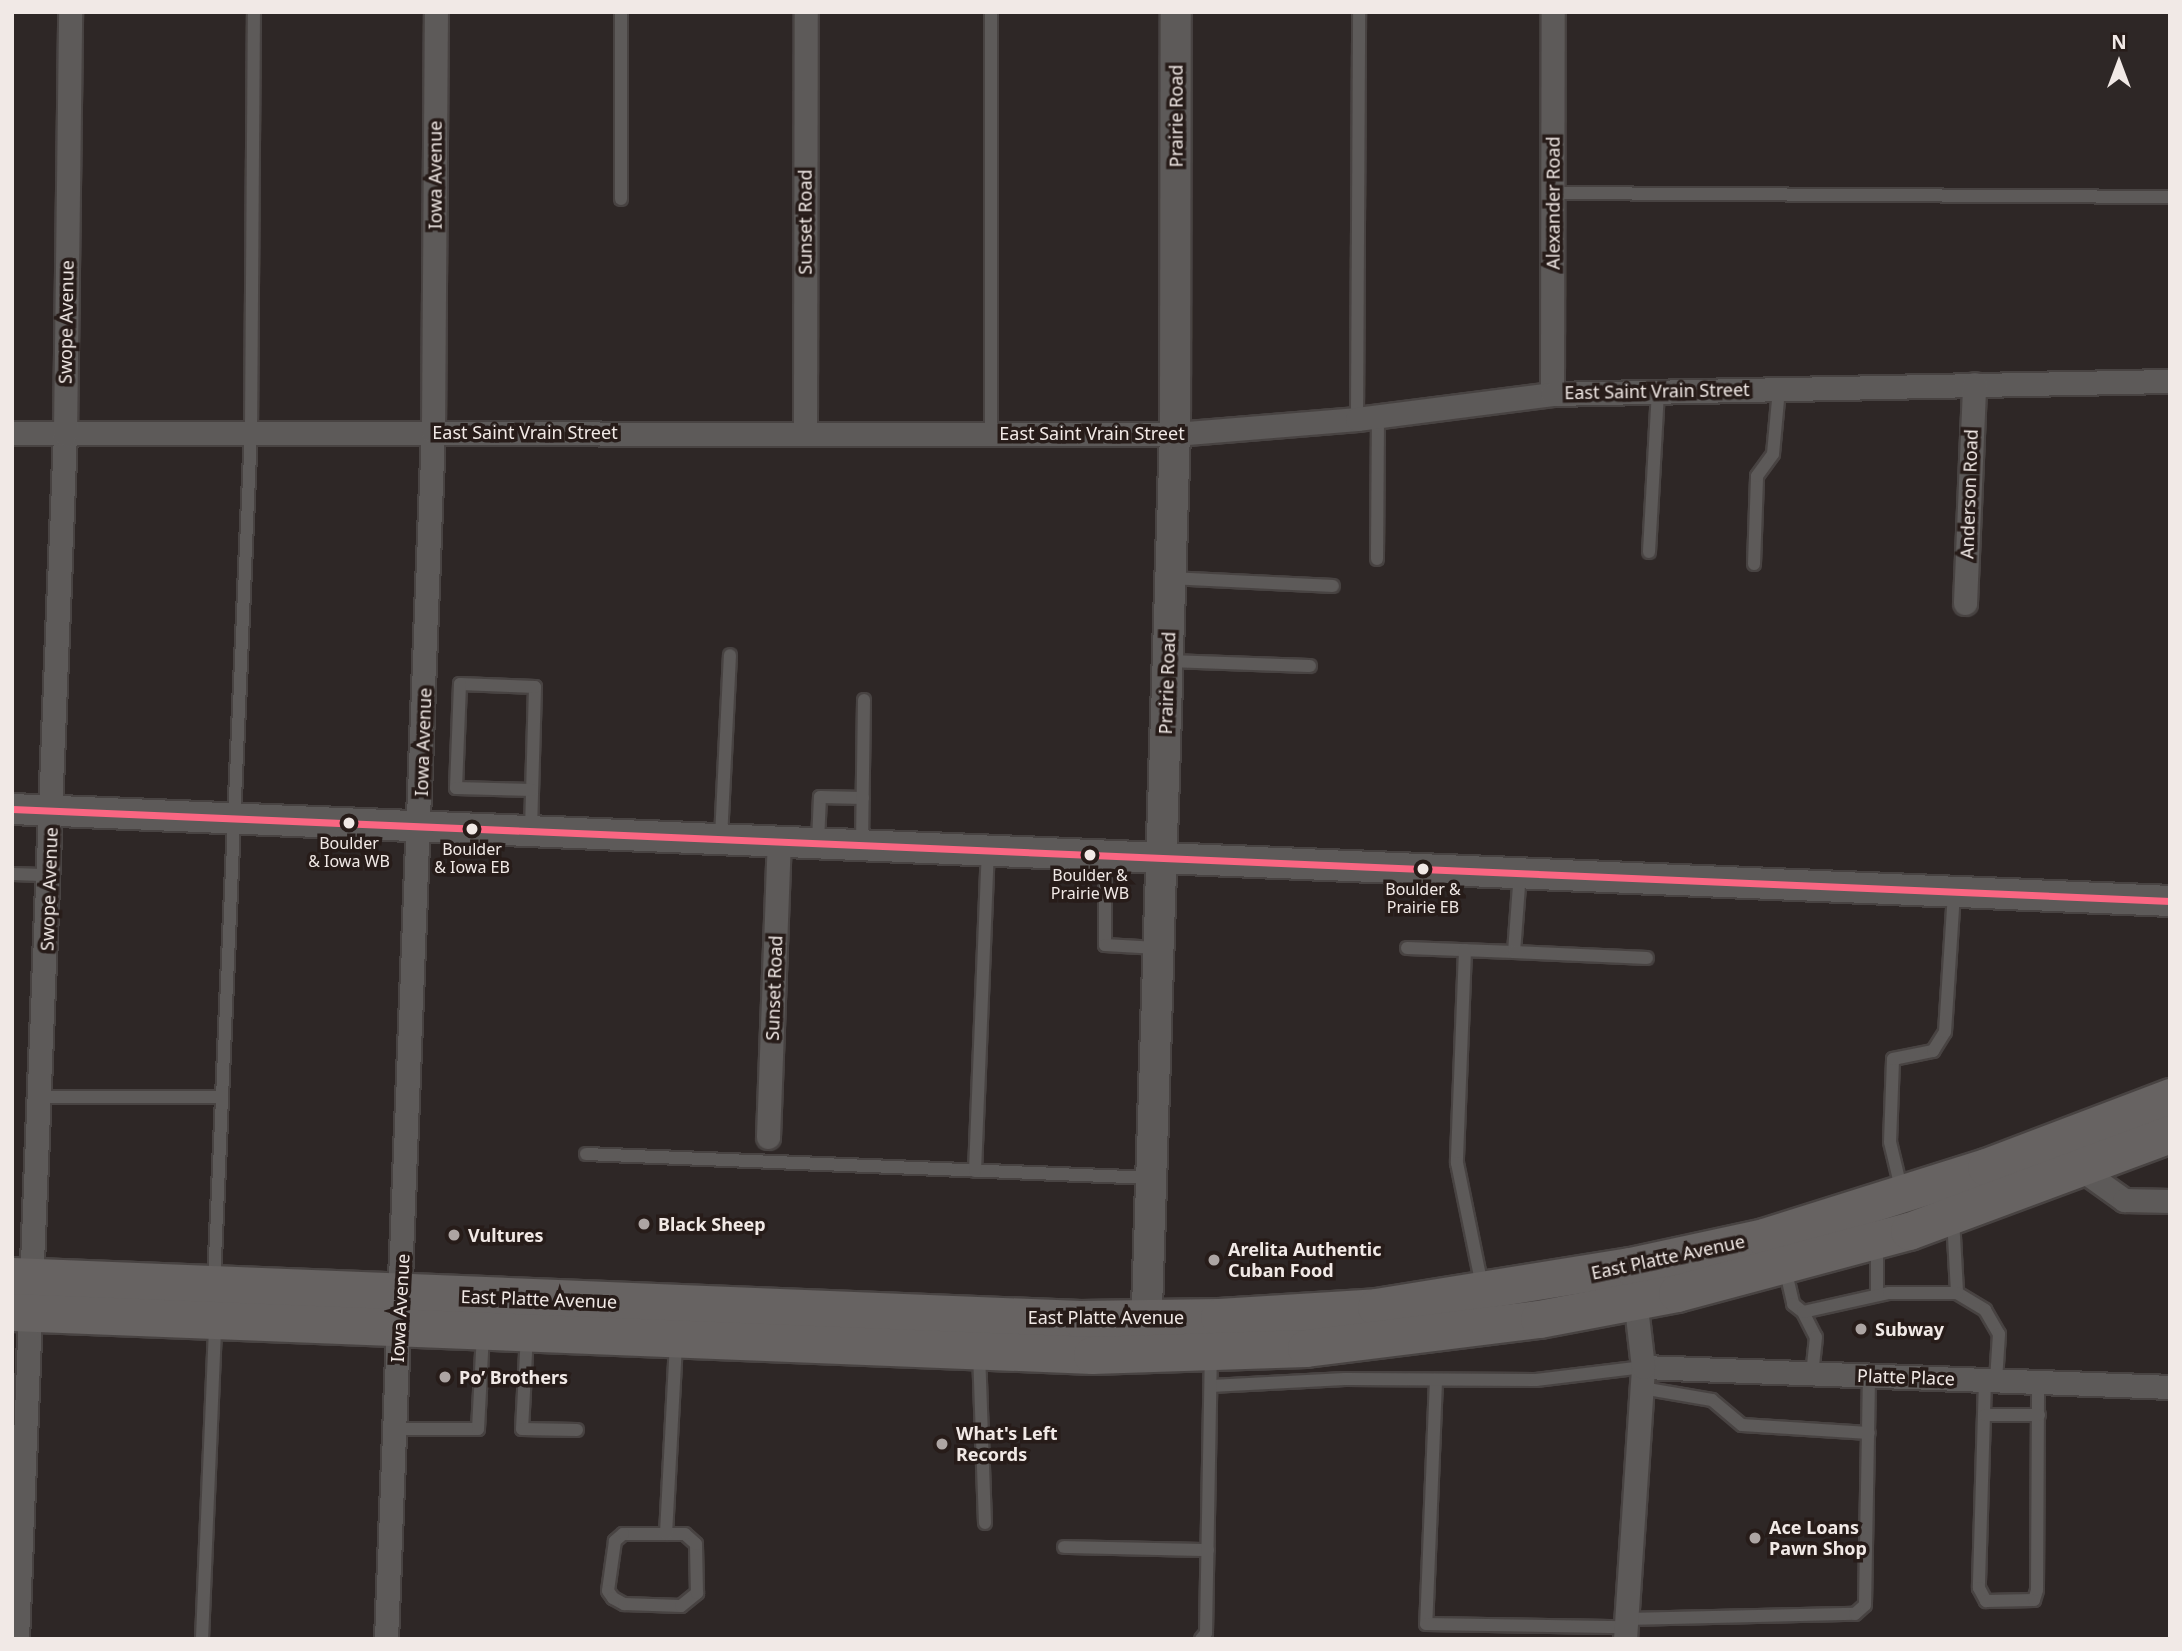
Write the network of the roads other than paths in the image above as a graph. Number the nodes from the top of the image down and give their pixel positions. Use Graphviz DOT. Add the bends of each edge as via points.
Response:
graph roads {
  1 [pos="70,12"];
  2 [pos="254,12"];
  3 [pos="436,12"];
  4 [pos="621,12"];
  5 [pos="806,12"];
  6 [pos="991,12"];
  7 [pos="1176,12"];
  8 [pos="1359,12"];
  9 [pos="1553,12"];
  10 [pos="1553,193"];
  11 [pos="2170,197"];
  12 [pos="621,199"];
  13 [pos="2170,381"];
  14 [pos="1974,384"];
  15 [pos="1779,389"];
  16 [pos="1658,391"];
  17 [pos="1552,394"];
  18 [pos="1368,418"];
  19 [pos="433,431"];
  20 [pos="251,432"];
  21 [pos="805,432"];
  22 [pos="12,433"];
  23 [pos="991,433"];
  24 [pos="65,434"];
  25 [pos="1175,434"];
  26 [pos="1649,552"];
  27 [pos="1377,559"];
  28 [pos="1754,564"];
  29 [pos="1170,578"];
  30 [pos="1333,586"];
  31 [pos="1965,603"];
  32 [pos="730,655"];
  33 [pos="1168,661"];
  34 [pos="1310,666"];
  35 [pos="864,700"];
  36 [pos="532,790"];
  37 [pos="863,798"];
  38 [pos="12,809"];
  39 [pos="52,811"];
  40 [pos="234,819"];
  41 [pos="420,827"];
  42 [pos="531,831"];
  43 [pos="721,838"];
  44 [pos="779,840"];
  45 [pos="818,842"];
  46 [pos="862,844"];
  47 [pos="988,850"];
  48 [pos="1105,855"];
  49 [pos="1162,857"];
  50 [pos="1520,873"];
  51 [pos="12,874"];
  52 [pos="50,875"];
  53 [pos="1954,891"];
  54 [pos="2170,901"];
  55 [pos="1159,948"];
  56 [pos="1407,948"];
  57 [pos="1465,950"];
  58 [pos="1514,951"];
  59 [pos="1647,958"];
  60 [pos="41,1097"];
  61 [pos="222,1097"];
  62 [pos="2164,1112"];
  63 [pos="768,1137"];
  64 [pos="586,1154"];
  65 [pos="2001,1161"];
  66 [pos="2082,1170"];
  67 [pos="975,1171"];
  68 [pos="1152,1178"];
  69 [pos="1903,1195"];
  70 [pos="2170,1201"];
  71 [pos="1953,1216"];
  72 [pos="1893,1236"];
  73 [pos="1784,1266"];
  74 [pos="23,1276"];
  75 [pos="1633,1284"];
  76 [pos="214,1285"];
  77 [pos="401,1293"];
  78 [pos="1483,1293"];
  79 [pos="1957,1293"];
  80 [pos="1877,1295"];
  81 [pos="22,1312"];
  82 [pos="1803,1312"];
  83 [pos="215,1321"];
  84 [pos="398,1328"];
  85 [pos="483,1332"];
  86 [pos="527,1334"];
  87 [pos="1146,1337"];
  88 [pos="676,1340"];
  89 [pos="1210,1344"];
  90 [pos="979,1352"];
  91 [pos="1812,1373"];
  92 [pos="1869,1376"];
  93 [pos="1642,1378"];
  94 [pos="1436,1380"];
  95 [pos="1991,1380"];
  96 [pos="2038,1382"];
  97 [pos="2170,1387"];
  98 [pos="1984,1415"];
  99 [pos="2039,1415"];
  100 [pos="394,1429"];
  101 [pos="577,1430"];
  102 [pos="1869,1433"];
  103 [pos="985,1523"];
  104 [pos="667,1534"];
  105 [pos="1064,1547"];
  106 [pos="1208,1550"];
  107 [pos="1626,1628"];
  108 [pos="1205,1637"];
  109 [pos="18,1639"];
  110 [pos="202,1639"];
  111 [pos="386,1639"];
  1 -- 24 [label="street, Swope Avenue"];
  2 -- 20 [label="lane"];
  3 -- 19 [label="street, Iowa Avenue"];
  4 -- 12 [label="lane"];
  5 -- 21 [label="street, Sunset Road"];
  6 -- 23 [label="lane"];
  7 -- 25 [label="street, Prairie Road"];
  8 -- 18 [label="lane"];
  9 -- 10 [label="street, Alexander Road"];
  10 -- 11 [label="lane"];
  10 -- 17 [label="street, Alexander Road"];
  13 -- 14 [label="street, East Saint Vrain Street"];
  14 -- 15 [label="street, East Saint Vrain Street"];
  14 -- 31 [label="street, Anderson Road"];
  15 -- 16 [label="street, East Saint Vrain Street"];
  15 -- 28 [label="lane" via="1773,454 1757,476"];
  16 -- 17 [label="street, East Saint Vrain Street"];
  16 -- 26 [label="lane"];
  17 -- 18 [label="street, East Saint Vrain Street"];
  18 -- 25 [label="street, East Saint Vrain Street"];
  18 -- 27 [label="lane"];
  19 -- 20 [label="street, East Saint Vrain Street"];
  19 -- 21 [label="street, East Saint Vrain Street"];
  19 -- 41 [label="street, Iowa Avenue"];
  20 -- 24 [label="street, East Saint Vrain Street"];
  20 -- 40 [label="lane"];
  21 -- 23 [label="street, East Saint Vrain Street"];
  22 -- 24 [label="street, East Saint Vrain Street"];
  23 -- 25 [label="street, East Saint Vrain Street"];
  24 -- 39 [label="street, Swope Avenue"];
  25 -- 29 [label="street, Prairie Road"];
  29 -- 30 [label="lane"];
  29 -- 33 [label="street, Prairie Road"];
  32 -- 43 [label="lane"];
  33 -- 34 [label="lane"];
  33 -- 49 [label="street, Prairie Road"];
  35 -- 37 [label="lane"];
  36 -- 36 [label="lane" via="535,687 460,684 456,788"];
  36 -- 42 [label="lane"];
  37 -- 45 [label="lane" via="820,797"];
  37 -- 46 [label="lane"];
  38 -- 39 [label="street"];
  39 -- 40 [label="street"];
  39 -- 52 [label="street, Swope Avenue"];
  40 -- 41 [label="street"];
  40 -- 61 [label="lane"];
  41 -- 42 [label="street"];
  41 -- 77 [label="street, Iowa Avenue"];
  42 -- 43 [label="street"];
  43 -- 44 [label="street"];
  44 -- 45 [label="street"];
  44 -- 63 [label="street, Sunset Road"];
  45 -- 46 [label="street"];
  46 -- 47 [label="street"];
  47 -- 48 [label="street"];
  47 -- 67 [label="lane"];
  48 -- 49 [label="street"];
  48 -- 55 [label="lane" via="1105,945"];
  49 -- 50 [label="street"];
  49 -- 55 [label="street, Prairie Road"];
  50 -- 53 [label="street"];
  50 -- 58 [label="lane"];
  51 -- 52 [label="lane"];
  52 -- 60 [label="street, Swope Avenue"];
  53 -- 54 [label="street"];
  53 -- 69 [label="lane" via="1945,1031 1933,1051 1893,1059 1890,1142"];
  55 -- 68 [label="street, Prairie Road"];
  56 -- 57 [label="lane"];
  57 -- 58 [label="lane"];
  57 -- 78 [label="lane" via="1457,1163"];
  58 -- 59 [label="lane"];
  60 -- 61 [label="lane"];
  60 -- 74 [label="street, Swope Avenue"];
  61 -- 76 [label="lane"];
  62 -- 65 [label="main road, East Platte Avenue"];
  62 -- 66 [label="main road" via="2104,1141"];
  64 -- 67 [label="lane"];
  65 -- 69 [label="main road, East Platte Avenue"];
  65 -- 72 [label="main road" via="2002,1175 1996,1186 1947,1203"];
  66 -- 70 [label="street" via="2124,1200"];
  66 -- 71 [label="main road, East Platte Avenue"];
  67 -- 68 [label="lane"];
  68 -- 87 [label="street, Prairie Road"];
  69 -- 75 [label="main road, East Platte Avenue" via="1764,1237"];
  71 -- 72 [label="main road, East Platte Avenue"];
  71 -- 79 [label="lane"];
  72 -- 73 [label="main road, East Platte Avenue"];
  72 -- 80 [label="lane"];
  73 -- 75 [label="main road, East Platte Avenue"];
  73 -- 82 [label="lane" via="1793,1304"];
  74 -- 76 [label="main road, East Platte Avenue"];
  74 -- 81 [label="street, Swope Avenue"];
  75 -- 78 [label="main road, East Platte Avenue"];
  75 -- 89 [label="main road, East Platte Avenue" via="1403,1338 1306,1348"];
  75 -- 93 [label="street"];
  76 -- 77 [label="main road, East Platte Avenue"];
  77 -- 84 [label="street, Iowa Avenue"];
  77 -- 87 [label="main road, East Platte Avenue"];
  78 -- 89 [label="main road, East Platte Avenue" via="1376,1307"];
  79 -- 80 [label="lane"];
  79 -- 95 [label="lane" via="1985,1310 1999,1334"];
  80 -- 82 [label="lane"];
  81 -- 83 [label="main road, East Platte Avenue"];
  81 -- 109 [label="street, Swope Avenue"];
  82 -- 91 [label="lane" via="1816,1336"];
  83 -- 84 [label="main road, East Platte Avenue"];
  83 -- 110 [label="lane"];
  84 -- 85 [label="main road, East Platte Avenue"];
  84 -- 100 [label="street, Iowa Avenue"];
  85 -- 86 [label="main road, East Platte Avenue"];
  85 -- 100 [label="lane" via="478,1429"];
  86 -- 88 [label="main road, East Platte Avenue"];
  86 -- 101 [label="lane" via="522,1429"];
  87 -- 89 [label="main road, East Platte Avenue"];
  87 -- 90 [label="main road, East Platte Avenue"];
  88 -- 90 [label="main road, East Platte Avenue"];
  88 -- 104 [label="lane"];
  89 -- 94 [label="lane"];
  89 -- 106 [label="lane"];
  90 -- 103 [label="lane"];
  91 -- 92 [label="street, Platte Place"];
  91 -- 93 [label="street, Platte Place"];
  92 -- 95 [label="street, Platte Place"];
  92 -- 102 [label="lane"];
  93 -- 94 [label="lane"];
  93 -- 102 [label="lane" via="1712,1400 1742,1425"];
  93 -- 107 [label="street"];
  94 -- 107 [label="lane" via="1426,1624"];
  95 -- 96 [label="street, Platte Place"];
  95 -- 98 [label="lane"];
  96 -- 97 [label="street, Platte Place"];
  96 -- 99 [label="lane"];
  98 -- 99 [label="lane"];
  98 -- 99 [label="lane" via="1979,1588 1986,1601 2034,1600 2037,1590"];
  100 -- 111 [label="street, Iowa Avenue"];
  102 -- 107 [label="lane" via="1865,1605 1855,1614"];
  104 -- 104 [label="lane" via="685,1534 696,1544 697,1593 690,1603 624,1604 613,1598 608,1591 615,1541 623,1534"];
  105 -- 106 [label="lane"];
  106 -- 108 [label="lane"];
}
